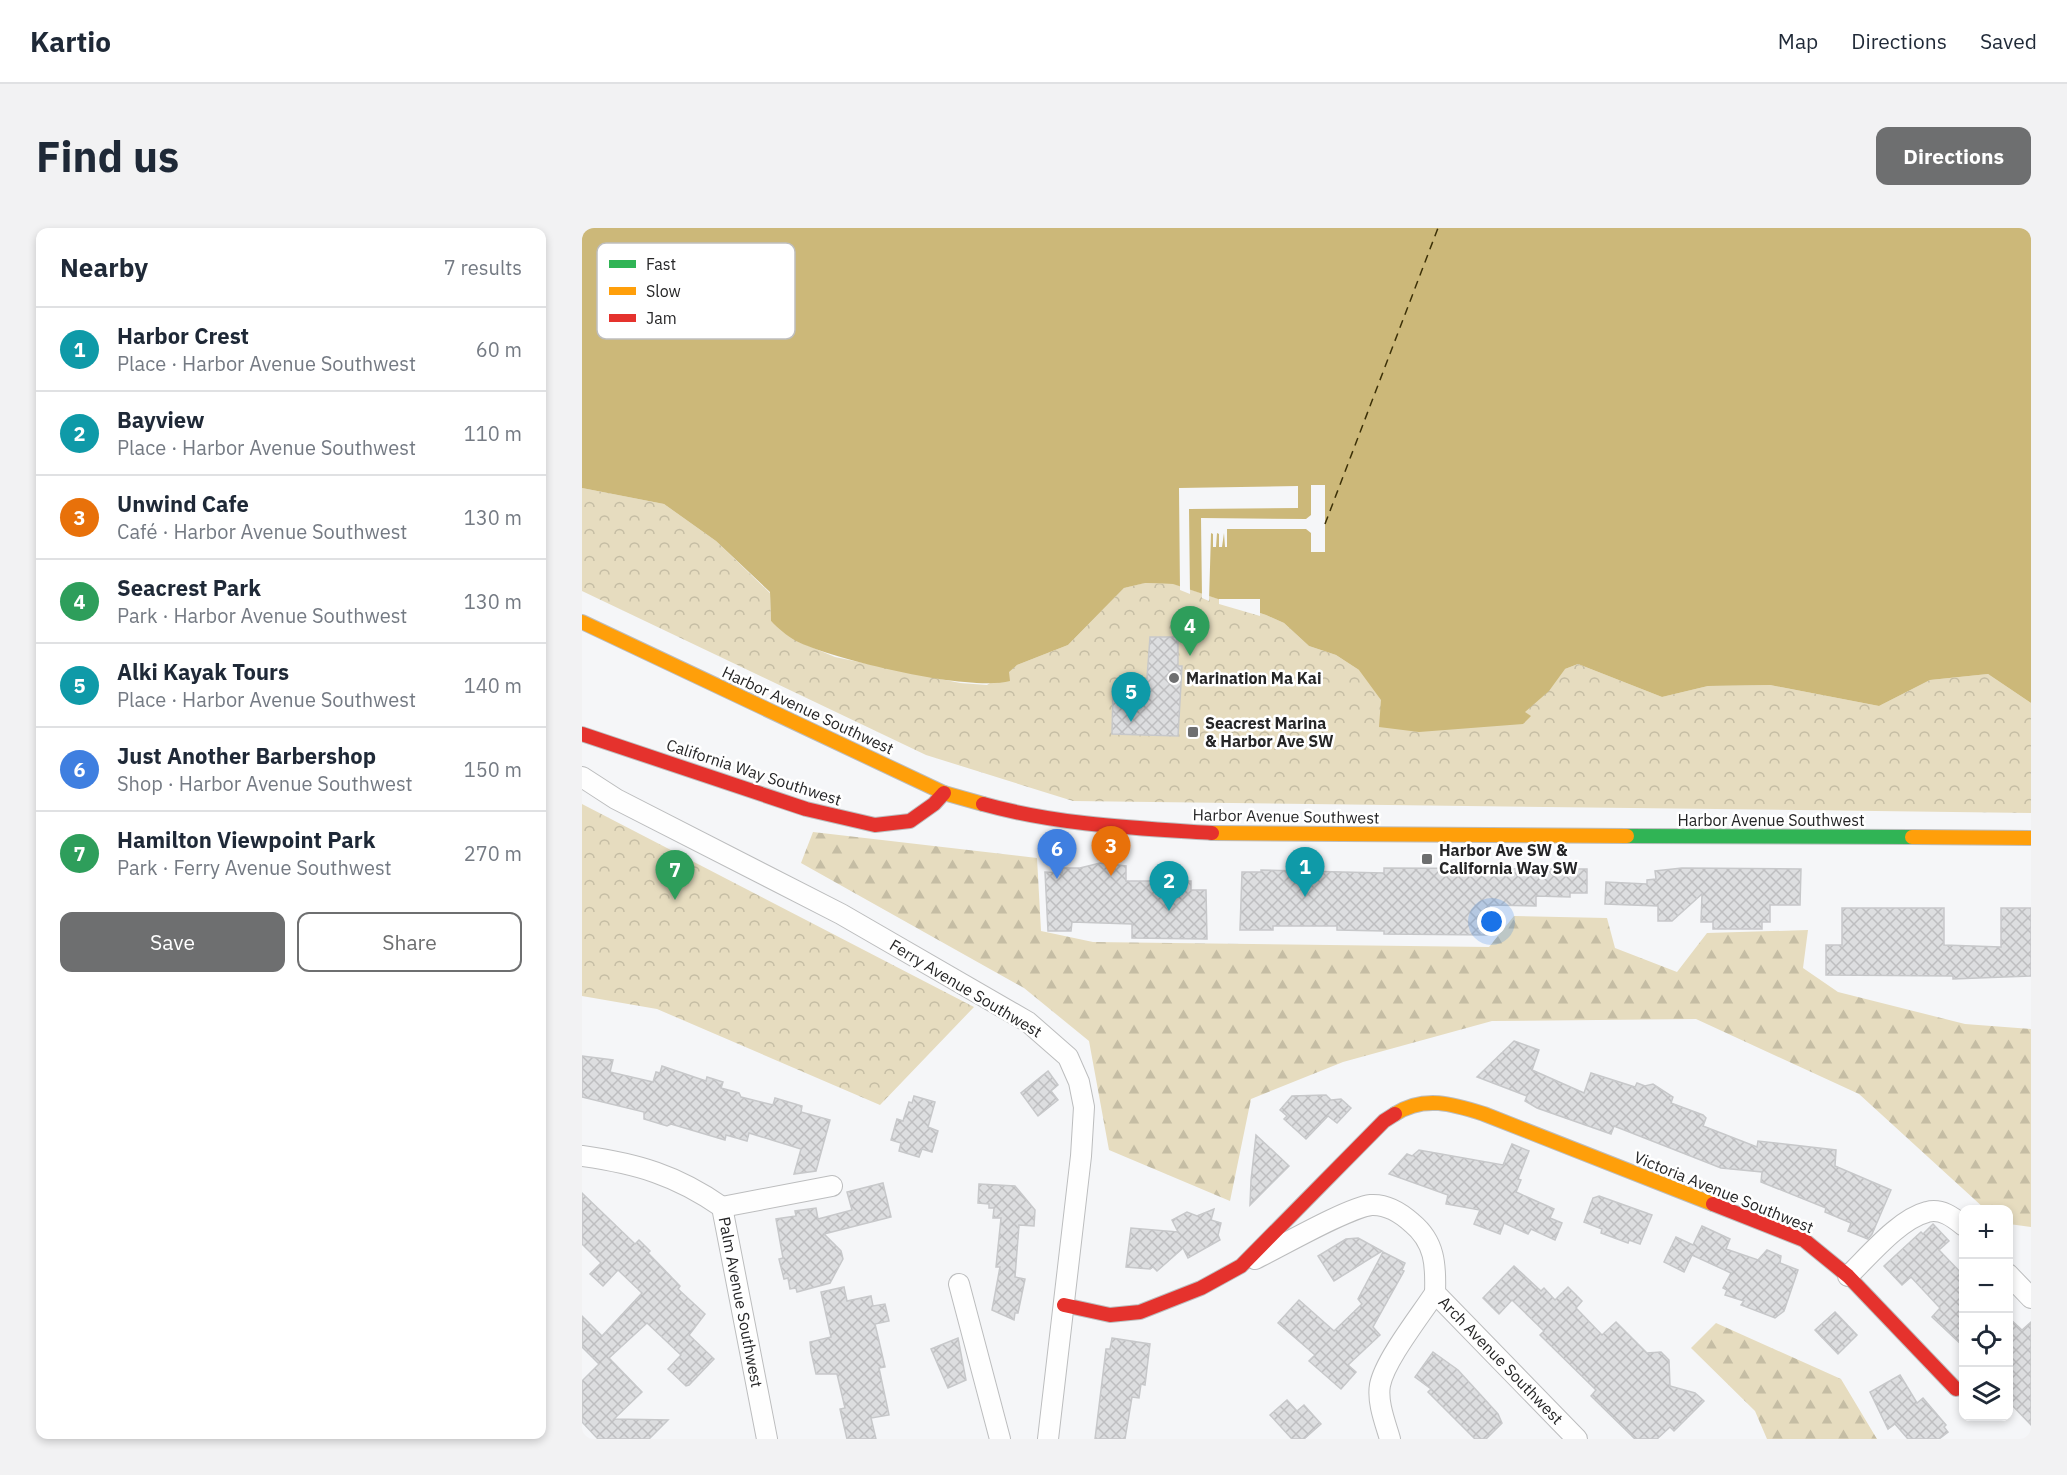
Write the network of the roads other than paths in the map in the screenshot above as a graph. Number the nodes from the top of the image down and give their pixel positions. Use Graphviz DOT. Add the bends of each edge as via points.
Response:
graph roads {
  1 [pos="582,622"];
  2 [pos="582,734"];
  3 [pos="582,777"];
  4 [pos="944,793"];
  5 [pos="2031,838"];
  6 [pos="582,1156"];
  7 [pos="832,1186"];
  8 [pos="722,1207"];
  9 [pos="1959,1222"];
  10 [pos="1241,1266"];
  11 [pos="1848,1276"];
  12 [pos="2013,1279"];
  13 [pos="959,1284"];
  14 [pos="1435,1293"];
  15 [pos="2031,1298"];
  16 [pos="1064,1305"];
  17 [pos="1956,1389"];
  18 [pos="767,1439"];
  19 [pos="1000,1439"];
  20 [pos="1048,1439"];
  21 [pos="1389,1439"];
  22 [pos="1577,1439"];
  1 -- 4 [label="main road, Harbor Avenue Southwest"];
  2 -- 4 [label="main road, California Way Southwest" via="806,809 875,825 910,821"];
  3 -- 16 [label="street, Ferry Avenue Southwest" via="616,799 840,914 1028,1022 1068,1057 1080,1082 1084,1107"];
  4 -- 5 [label="main road, Harbor Avenue Southwest" via="1090,826 1214,833"];
  6 -- 8 [label="street, Palm Avenue Southwest" via="631,1163 693,1186"];
  7 -- 8 [label="street"];
  8 -- 18 [label="street, Palm Avenue Southwest"];
  9 -- 11 [label="street" via="1944,1212 1927,1211 1892,1233"];
  10 -- 11 [label="main road, Victoria Avenue Southwest" via="1384,1121 1415,1102 1431,1100 1484,1114 1804,1240"];
  10 -- 14 [label="street, Arch Avenue Southwest" via="1354,1210 1371,1205 1387,1207 1402,1214 1429,1243 1436,1262"];
  10 -- 16 [label="main road" via="1201,1288 1140,1312 1110,1315"];
  11 -- 17 [label="main road, Victoria Avenue Southwest"];
  12 -- 15 [label="street"];
  13 -- 19 [label="street"];
  14 -- 21 [label="street" via="1380,1384"];
  14 -- 22 [label="street, Arch Avenue Southwest"];
  16 -- 20 [label="street, Ferry Avenue Southwest"];
}
